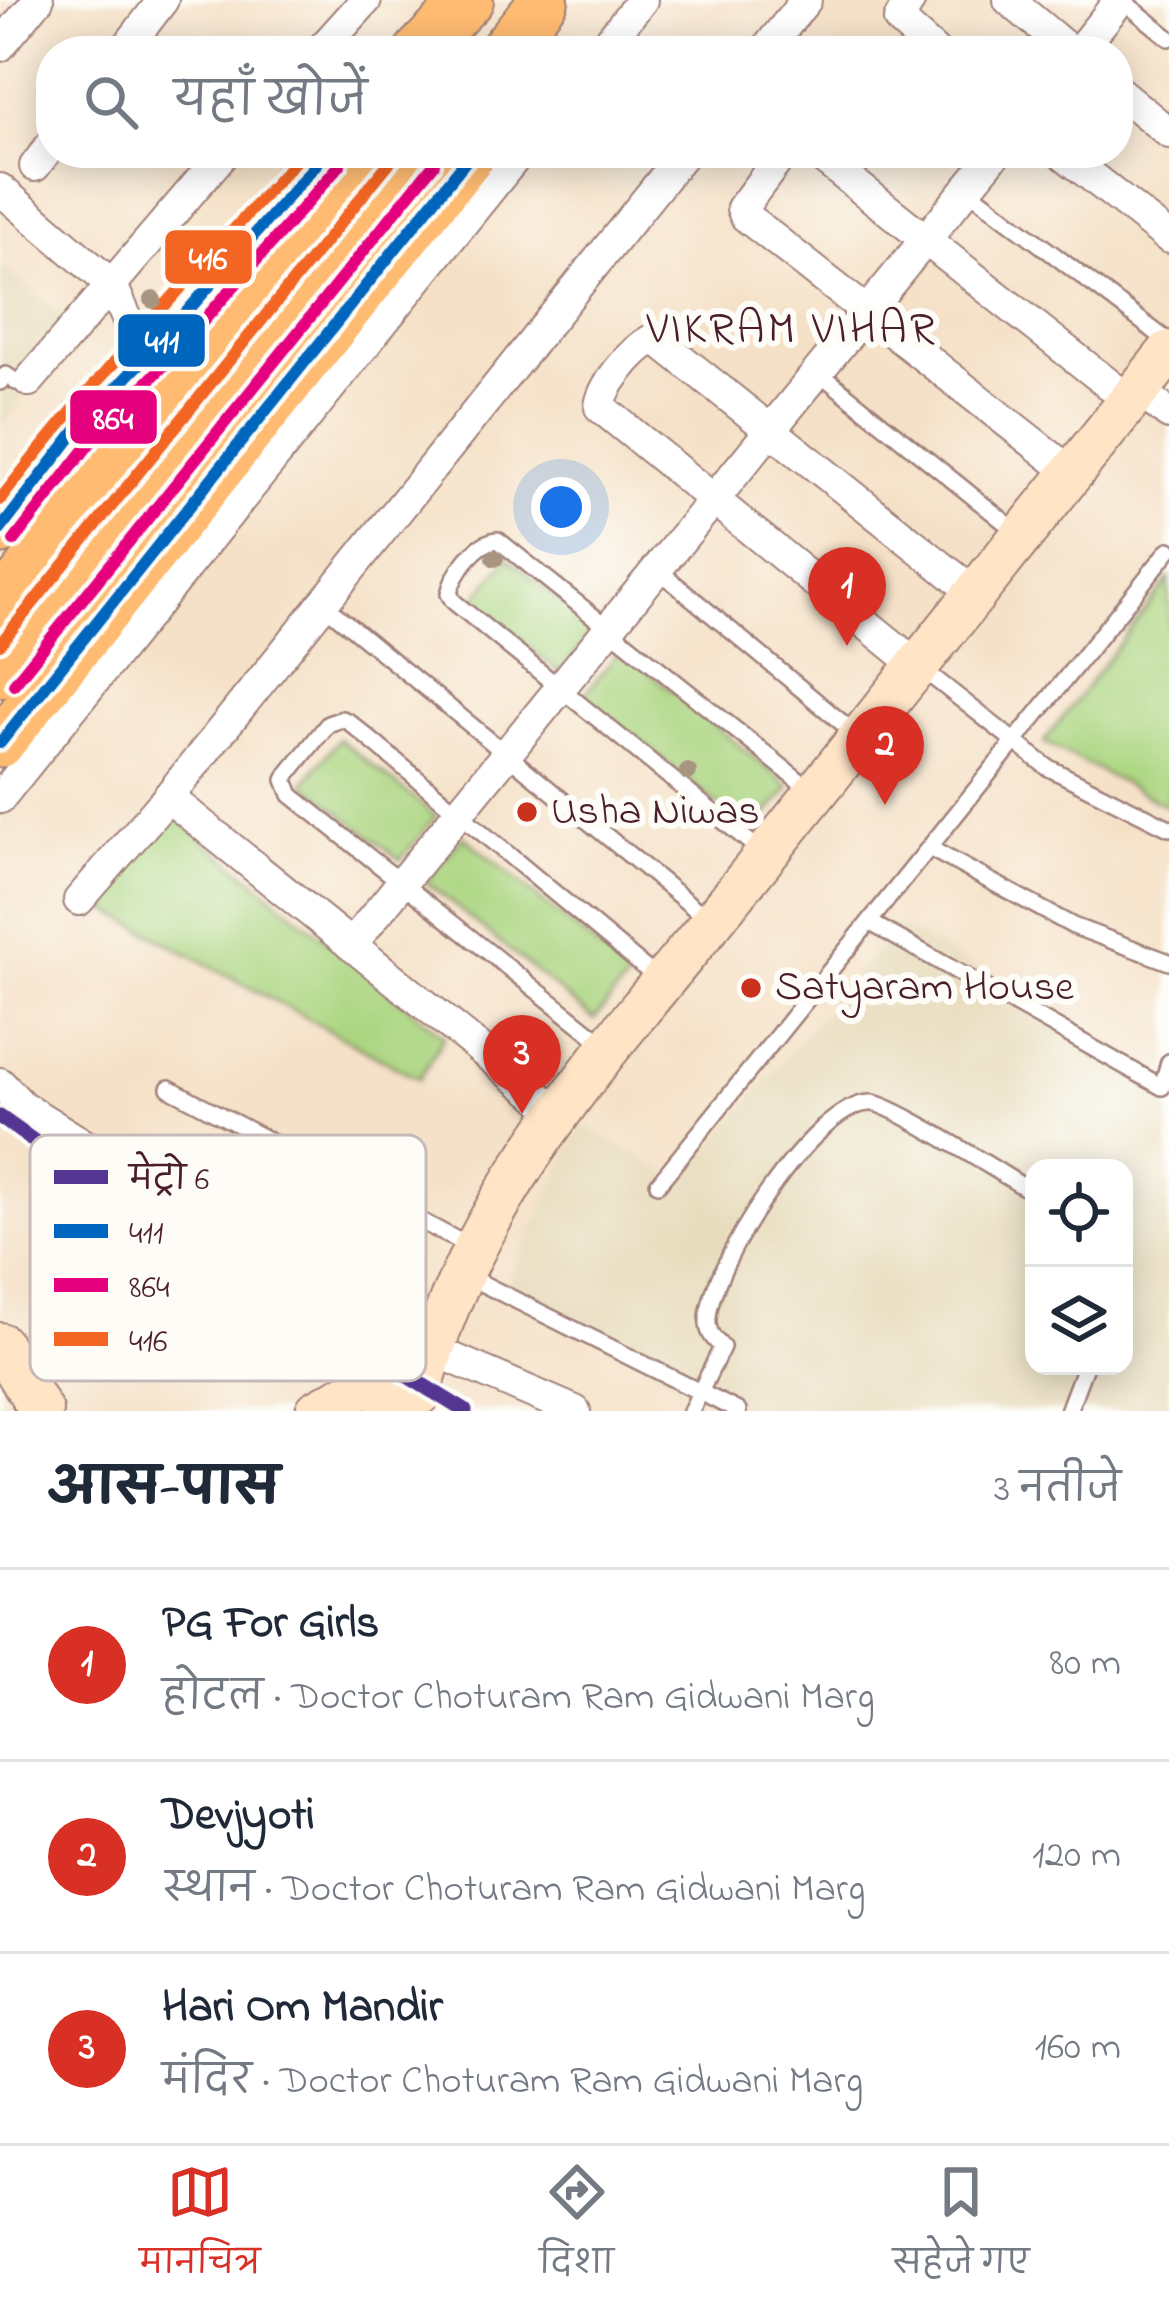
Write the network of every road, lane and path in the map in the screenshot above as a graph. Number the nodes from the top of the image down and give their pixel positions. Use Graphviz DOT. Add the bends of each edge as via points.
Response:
graph roads {
  1 [pos="38,0"];
  2 [pos="163,0"];
  3 [pos="366,0"];
  4 [pos="473,0"];
  5 [pos="548,0"];
  6 [pos="642,0"];
  7 [pos="806,0"];
  8 [pos="910,0"];
  9 [pos="1009,0"];
  10 [pos="1121,0"];
  11 [pos="135,36"];
  12 [pos="334,36"];
  13 [pos="435,36"];
  14 [pos="447,36"];
  15 [pos="516,36"];
  16 [pos="532,36"];
  17 [pos="613,36"];
  18 [pos="777,36"];
  19 [pos="917,36"];
  20 [pos="1055,36"];
  21 [pos="1088,36"];
  22 [pos="1169,38"];
  23 [pos="0,46"];
  24 [pos="1133,103"];
  25 [pos="1169,133"];
  26 [pos="211,168"];
  27 [pos="313,168"];
  28 [pos="344,168"];
  29 [pos="408,168"];
  30 [pos="461,168"];
  31 [pos="506,168"];
  32 [pos="672,168"];
  33 [pos="773,168"];
  34 [pos="835,168"];
  35 [pos="984,168"];
  36 [pos="1081,168"];
  37 [pos="0,189"];
  38 [pos="967,189"];
  39 [pos="1169,238"];
  40 [pos="926,239"];
  41 [pos="112,285"];
  42 [pos="867,310"];
  43 [pos="1169,342"];
  44 [pos="156,347"];
  45 [pos="1169,352"];
  46 [pos="816,370"];
  47 [pos="9,377"];
  48 [pos="1146,402"];
  49 [pos="771,430"];
  50 [pos="1072,473"];
  51 [pos="713,500"];
  52 [pos="0,530"];
  53 [pos="1019,534"];
  54 [pos="1169,550"];
  55 [pos="656,569"];
  56 [pos="148,586"];
  57 [pos="976,594"];
  58 [pos="322,604"];
  59 [pos="0,607"];
  60 [pos="609,629"];
  61 [pos="918,666"];
  62 [pos="0,673"];
  63 [pos="560,688"];
  64 [pos="860,737"];
  65 [pos="0,743"];
  66 [pos="1017,744"];
  67 [pos="507,754"];
  68 [pos="815,794"];
  69 [pos="168,797"];
  70 [pos="0,798"];
  71 [pos="459,812"];
  72 [pos="1169,829"];
  73 [pos="931,849"];
  74 [pos="766,855"];
  75 [pos="400,884"];
  76 [pos="79,900"];
  77 [pos="712,923"];
  78 [pos="871,923"];
  79 [pos="351,945"];
  80 [pos="1169,962"];
  81 [pos="663,983"];
  82 [pos="610,1049"];
  83 [pos="1169,1062"];
  84 [pos="0,1083"];
  85 [pos="170,1088"];
  86 [pos="557,1111"];
  87 [pos="68,1135"];
  88 [pos="260,1135"];
  89 [pos="658,1184"];
  90 [pos="1025,1188"];
  91 [pos="426,1235"];
  92 [pos="469,1261"];
  93 [pos="0,1343"];
  94 [pos="426,1346"];
  95 [pos="431,1349"];
  96 [pos="426,1352"];
  97 [pos="426,1369"];
  98 [pos="1082,1375"];
  99 [pos="372,1381"];
  100 [pos="423,1381"];
  101 [pos="701,1392"];
  102 [pos="41,1411"];
  103 [pos="317,1411"];
  104 [pos="388,1411"];
  105 [pos="575,1411"];
  106 [pos="691,1411"];
  107 [pos="738,1411"];
  108 [pos="1068,1411"];
  1 -- 23 [label="street"];
  2 -- 11 [label="street"];
  3 -- 12 [label="street"];
  4 -- 13 [label="main road"];
  4 -- 14 [label="main road"];
  5 -- 15 [label="main road"];
  5 -- 16 [label="main road"];
  6 -- 17 [label="street"];
  7 -- 18 [label="street"];
  8 -- 19 [label="street" via="899,20"];
  9 -- 20 [label="street"];
  10 -- 21 [label="street"];
  10 -- 22 [label="lane"];
  24 -- 25 [label="street"];
  26 -- 41 [label="street"];
  27 -- 44 [label="main road"];
  28 -- 59 [label="main road"];
  29 -- 62 [label="main road"];
  30 -- 56 [label="main road"];
  31 -- 56 [label="street"];
  32 -- 58 [label="street"];
  33 -- 42 [label="street" via="742,212"];
  34 -- 40 [label="street"];
  35 -- 38 [label="street"];
  36 -- 39 [label="street"];
  37 -- 41 [label="street"];
  38 -- 40 [label="street"];
  38 -- 43 [label="lane"];
  40 -- 42 [label="street"];
  40 -- 48 [label="street"];
  41 -- 44 [label="street" via="131,328"];
  41 -- 47 [label="street"];
  42 -- 46 [label="street"];
  42 -- 50 [label="street"];
  44 -- 52 [label="main road" via="83,422"];
  45 -- 48 [label="street"];
  46 -- 49 [label="street"];
  46 -- 53 [label="lane"];
  48 -- 50 [label="street"];
  49 -- 51 [label="street"];
  49 -- 51 [label="street" via="660,342 641,345 600,407"];
  49 -- 57 [label="street"];
  50 -- 53 [label="street"];
  51 -- 55 [label="street"];
  51 -- 61 [label="street"];
  53 -- 57 [label="street"];
  54 -- 66 [label="lane"];
  55 -- 60 [label="street"];
  55 -- 64 [label="lane"];
  56 -- 65 [label="main road"];
  56 -- 70 [label="street"];
  57 -- 61 [label="street"];
  58 -- 67 [label="lane"];
  58 -- 69 [label="street"];
  60 -- 63 [label="street"];
  60 -- 63 [label="lane" via="499,540 482,544 449,595"];
  60 -- 68 [label="lane"];
  61 -- 64 [label="street"];
  61 -- 66 [label="lane"];
  63 -- 67 [label="street"];
  63 -- 74 [label="lane"];
  64 -- 68 [label="street"];
  66 -- 72 [label="lane"];
  66 -- 73 [label="lane"];
  67 -- 71 [label="street"];
  67 -- 77 [label="lane"];
  68 -- 74 [label="street"];
  69 -- 76 [label="street"];
  69 -- 79 [label="street"];
  71 -- 75 [label="street"];
  71 -- 75 [label="lane" via="349,722 328,724 288,774 287,788"];
  71 -- 81 [label="lane"];
  73 -- 78 [label="lane"];
  73 -- 80 [label="lane" via="1073,926"];
  74 -- 77 [label="street"];
  75 -- 79 [label="street"];
  75 -- 82 [label="lane"];
  77 -- 81 [label="street"];
  78 -- 83 [label="lane" via="1162,1088"];
  78 -- 89 [label="lane"];
  79 -- 86 [label="street"];
  81 -- 82 [label="street"];
  82 -- 86 [label="street"];
  84 -- 87 [label="street"];
  85 -- 88 [label="lane"];
  86 -- 92 [label="street"];
  90 -- 101 [label="lane" via="881,1105 851,1106 786,1165 746,1229 707,1321 722,1347"];
  91 -- 92 [label="lane"];
  92 -- 95 [label="street"];
  92 -- 101 [label="lane"];
  93 -- 102 [label="street"];
  94 -- 95 [label="street"];
  95 -- 96 [label="street"];
  95 -- 97 [label="street"];
  95 -- 105 [label="street"];
  98 -- 108 [label="lane"];
  99 -- 103 [label="street"];
  100 -- 104 [label="street" via="420,1394"];
  101 -- 106 [label="lane"];
  101 -- 107 [label="lane"];
}
